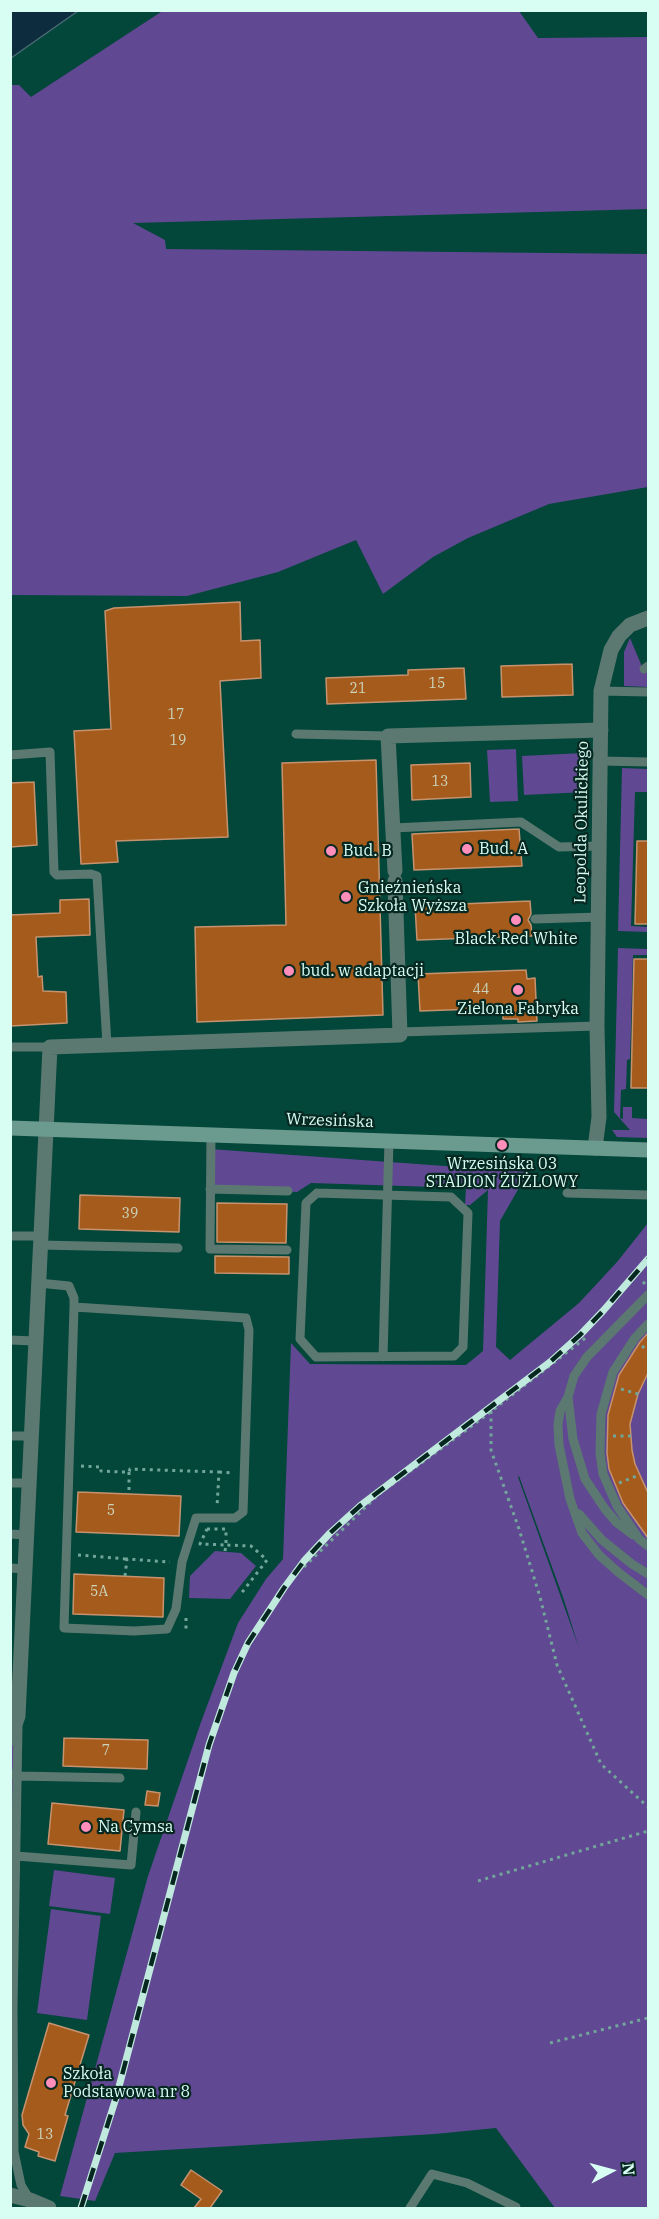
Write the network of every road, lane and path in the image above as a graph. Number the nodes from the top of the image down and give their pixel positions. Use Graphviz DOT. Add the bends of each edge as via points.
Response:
graph roads {
  1 [pos="648,618"];
  2 [pos="601,691"];
  3 [pos="648,692"];
  4 [pos="601,730"];
  5 [pos="296,734"];
  6 [pos="388,736"];
  7 [pos="10,755"];
  8 [pos="601,761"];
  9 [pos="648,762"];
  10 [pos="393,828"];
  11 [pos="600,846"];
  12 [pos="598,917"];
  13 [pos="535,919"];
  14 [pos="597,1026"];
  15 [pos="400,1032"];
  16 [pos="107,1045"];
  17 [pos="10,1047"];
  18 [pos="50,1047"];
  19 [pos="10,1128"];
  20 [pos="45,1129"];
  21 [pos="210,1135"];
  22 [pos="389,1141"];
  23 [pos="595,1148"];
  24 [pos="648,1150"];
  25 [pos="210,1189"];
  26 [pos="288,1191"];
  27 [pos="567,1192"];
  28 [pos="387,1195"];
  29 [pos="648,1195"];
  30 [pos="10,1236"];
  31 [pos="40,1240"];
  32 [pos="178,1248"];
  33 [pos="287,1250"];
  34 [pos="648,1278"];
  35 [pos="38,1283"];
  36 [pos="642,1285"];
  37 [pos="648,1295"];
  38 [pos="74,1307"];
  39 [pos="648,1324"];
  40 [pos="592,1333"];
  41 [pos="10,1340"];
  42 [pos="35,1341"];
  43 [pos="383,1357"];
  44 [pos="614,1387"];
  45 [pos="638,1394"];
  46 [pos="568,1397"];
  47 [pos="491,1411"];
  48 [pos="10,1436"];
  49 [pos="31,1436"];
  50 [pos="605,1436"];
  51 [pos="632,1436"];
  52 [pos="107,1471"];
  53 [pos="129,1472"];
  54 [pos="208,1472"];
  55 [pos="219,1472"];
  56 [pos="234,1473"];
  57 [pos="639,1475"];
  58 [pos="10,1482"];
  59 [pos="29,1484"];
  60 [pos="615,1485"];
  61 [pos="129,1494"];
  62 [pos="570,1499"];
  63 [pos="10,1534"];
  64 [pos="27,1535"];
  65 [pos="639,1539"];
  66 [pos="226,1545"];
  67 [pos="648,1546"];
  68 [pos="225,1551"];
  69 [pos="74,1555"];
  70 [pos="127,1559"];
  71 [pos="172,1562"];
  72 [pos="304,1567"];
  73 [pos="18,1568"];
  74 [pos="648,1574"];
  75 [pos="125,1576"];
  76 [pos="240,1595"];
  77 [pos="648,1595"];
  78 [pos="15,1678"];
  79 [pos="18,1716"];
  80 [pos="10,1739"];
  81 [pos="14,1775"];
  82 [pos="120,1778"];
  83 [pos="648,1807"];
  84 [pos="136,1812"];
  85 [pos="648,1831"];
  86 [pos="13,1832"];
  87 [pos="16,1856"];
  88 [pos="478,1881"];
  89 [pos="12,1930"];
  90 [pos="648,2018"];
  91 [pos="550,2043"];
  92 [pos="12,2099"];
  93 [pos="12,2155"];
  94 [pos="10,2195"];
  95 [pos="30,2200"];
  96 [pos="49,2208"];
  97 [pos="410,2208"];
  98 [pos="516,2208"];
  1 -- 2 [label="street" via="630,625 619,636 611,650"];
  2 -- 3 [label="lane"];
  2 -- 4 [label="street"];
  4 -- 6 [label="street, Leopolda Okulickiego"];
  4 -- 8 [label="street, Leopolda Okulickiego"];
  5 -- 6 [label="lane, Leopolda Okulickiego"];
  6 -- 10 [label="street"];
  7 -- 16 [label="lane" via="50,752 54,872 97,876"];
  8 -- 9 [label="lane"];
  8 -- 11 [label="street, Leopolda Okulickiego"];
  10 -- 11 [label="lane" via="521,822 559,847"];
  10 -- 15 [label="street"];
  11 -- 12 [label="street, Leopolda Okulickiego"];
  12 -- 13 [label="lane"];
  12 -- 14 [label="street, Leopolda Okulickiego"];
  14 -- 15 [label="lane"];
  14 -- 23 [label="street, Leopolda Okulickiego" via="599,1116"];
  15 -- 16 [label="street"];
  16 -- 18 [label="street"];
  17 -- 18 [label="lane"];
  18 -- 20 [label="street"];
  19 -- 20 [label="street, Wrzesińska"];
  20 -- 21 [label="street, Wrzesińska"];
  20 -- 31 [label="street"];
  21 -- 22 [label="street, Wrzesińska"];
  21 -- 25 [label="lane"];
  22 -- 23 [label="street, Wrzesińska"];
  22 -- 28 [label="lane"];
  23 -- 24 [label="street, Wrzesińska"];
  25 -- 26 [label="lane"];
  25 -- 33 [label="lane" via="210,1249"];
  27 -- 29 [label="lane"];
  28 -- 43 [label="lane"];
  28 -- 43 [label="lane" via="451,1197 468,1213 463,1347 454,1356"];
  28 -- 43 [label="lane" via="316,1193 306,1203 300,1339 316,1357"];
  30 -- 31 [label="lane"];
  31 -- 32 [label="lane"];
  31 -- 35 [label="street"];
  34 -- 36 [label="path"];
  35 -- 38 [label="lane" via="69,1286"];
  35 -- 42 [label="street"];
  37 -- 46 [label="lane" via="587,1357 574,1376"];
  38 -- 38 [label="lane" via="64,1628 167,1629 176,1609 182,1562 196,1518 235,1518 243,1512 249,1330 246,1318"];
  39 -- 65 [label="lane" via="613,1372 601,1414 600,1434 603,1474 617,1506"];
  40 -- 47 [label="path"];
  41 -- 42 [label="lane"];
  42 -- 49 [label="street"];
  44 -- 45 [label="path"];
  46 -- 62 [label="lane" via="558,1425"];
  46 -- 65 [label="lane" via="573,1439 585,1479 617,1523"];
  47 -- 72 [label="path" via="379,1494"];
  47 -- 83 [label="path" via="492,1450 540,1597 557,1665 601,1764"];
  48 -- 49 [label="lane"];
  49 -- 59 [label="street"];
  50 -- 51 [label="path"];
  52 -- 53 [label="path"];
  53 -- 54 [label="path"];
  53 -- 61 [label="path"];
  55 -- 56 [label="path"];
  57 -- 60 [label="path"];
  58 -- 59 [label="lane"];
  59 -- 64 [label="street"];
  62 -- 74 [label="lane" via="602,1540"];
  62 -- 77 [label="lane" via="582,1533 599,1555"];
  63 -- 64 [label="lane"];
  64 -- 73 [label="street"];
  65 -- 67 [label="lane"];
  66 -- 66 [label="path" via="209,1544 200,1544 207,1529 226,1529"];
  66 -- 68 [label="path"];
  66 -- 76 [label="path" via="251,1546 267,1560"];
  69 -- 70 [label="path"];
  70 -- 71 [label="path"];
  70 -- 75 [label="path"];
  73 -- 78 [label="street"];
  78 -- 79 [label="street"];
  79 -- 80 [label="street"];
  79 -- 81 [label="lane"];
  81 -- 82 [label="lane"];
  81 -- 86 [label="lane"];
  84 -- 87 [label="lane" via="131,1864"];
  85 -- 88 [label="path"];
  86 -- 87 [label="lane"];
  87 -- 89 [label="lane"];
  89 -- 92 [label="lane"];
  90 -- 91 [label="path"];
  92 -- 93 [label="lane"];
  93 -- 95 [label="lane"];
  94 -- 95 [label="street"];
  95 -- 96 [label="street"];
  97 -- 98 [label="lane" via="432,2174 467,2183"];
}
